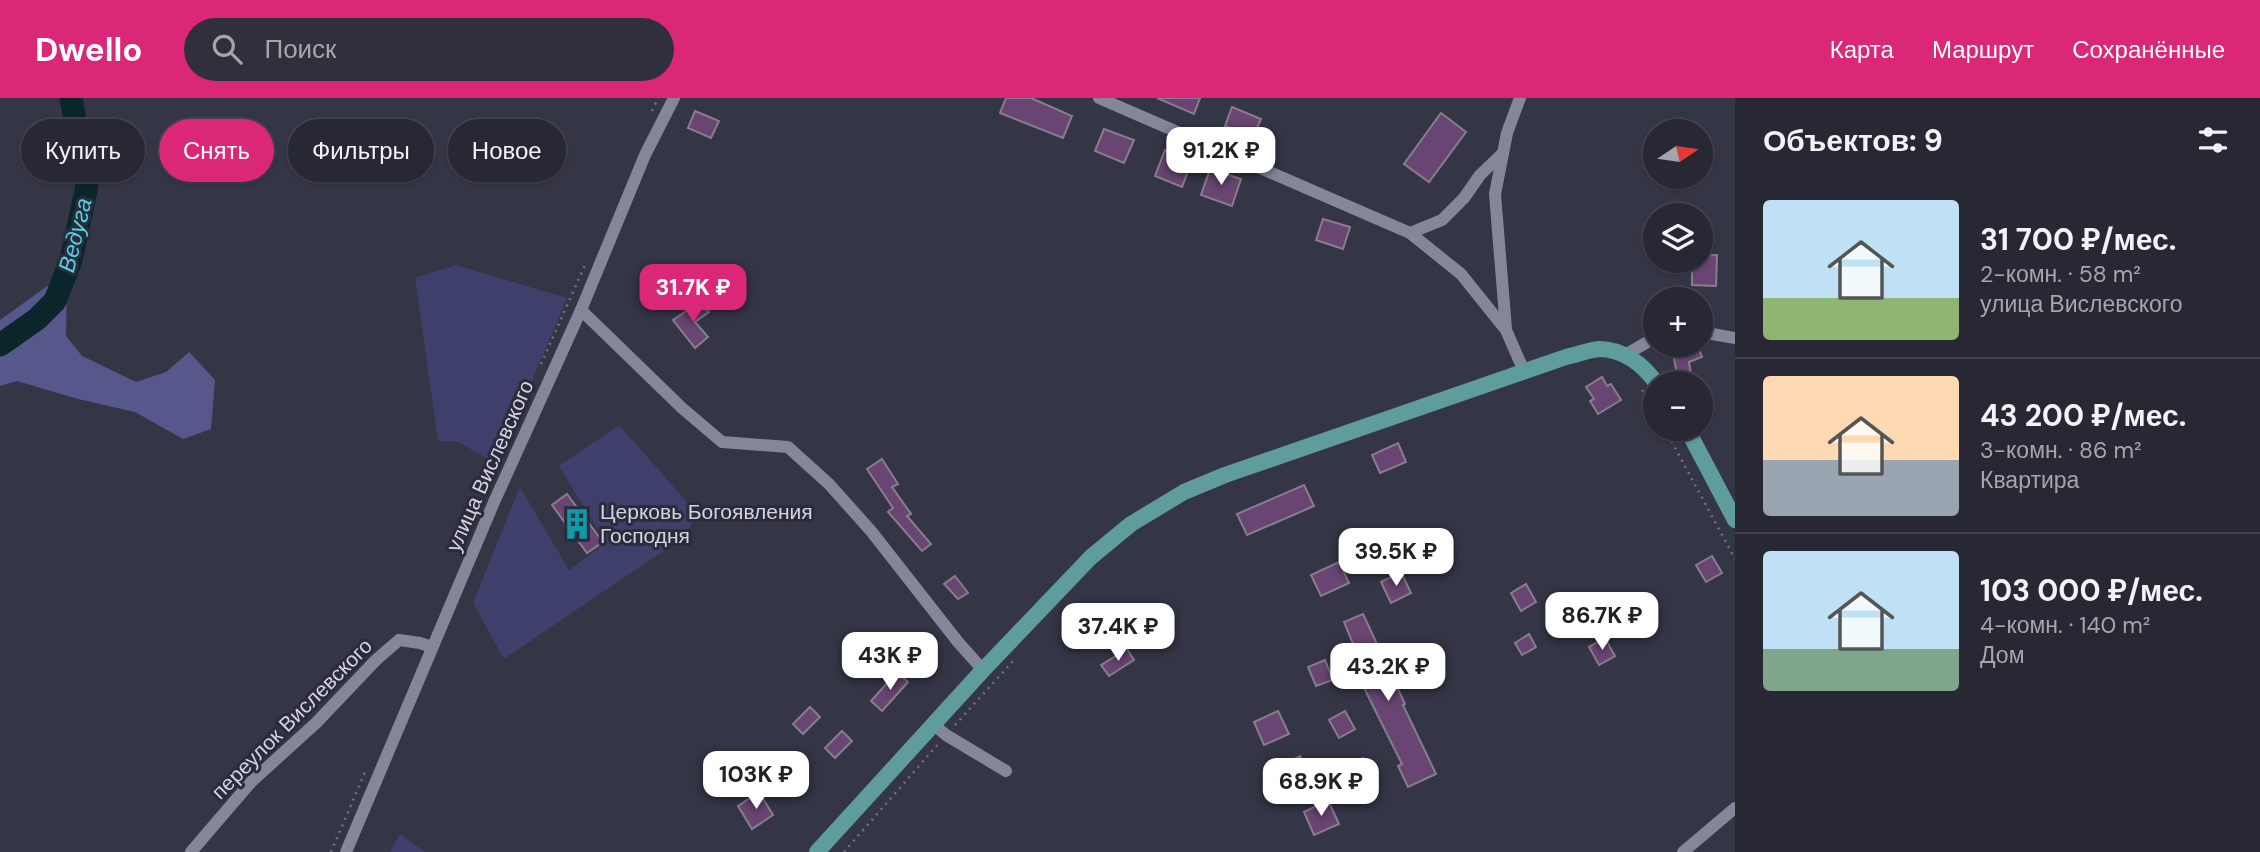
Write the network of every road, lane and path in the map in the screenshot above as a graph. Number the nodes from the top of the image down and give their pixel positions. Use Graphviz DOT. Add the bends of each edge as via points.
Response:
graph roads {
  1 [pos="674,98"];
  2 [pos="1099,98"];
  3 [pos="1520,98"];
  4 [pos="1503,152"];
  5 [pos="1410,233"];
  6 [pos="581,310"];
  7 [pos="1506,330"];
  8 [pos="1713,334"];
  9 [pos="1735,338"];
  10 [pos="1643,345"];
  11 [pos="1625,355"];
  12 [pos="1524,371"];
  13 [pos="1647,371"];
  14 [pos="1671,441"];
  15 [pos="1692,441"];
  16 [pos="1735,520"];
  17 [pos="1735,559"];
  18 [pos="432,648"];
  19 [pos="1016,657"];
  20 [pos="984,670"];
  21 [pos="933,724"];
  22 [pos="946,735"];
  23 [pos="1006,771"];
  24 [pos="1735,808"];
  25 [pos="191,852"];
  26 [pos="346,852"];
  27 [pos="817,852"];
  28 [pos="844,852"];
  29 [pos="1683,852"];
  1 -- 6 [label="street, улица Вислевского" via="645,155"];
  2 -- 5 [label="street"];
  3 -- 4 [label="street"];
  4 -- 5 [label="street" via="1442,220"];
  4 -- 7 [label="street" via="1495,194"];
  5 -- 7 [label="street" via="1461,274"];
  6 -- 18 [label="street, улица Вислевского"];
  6 -- 20 [label="street" via="722,442 788,447 871,531"];
  7 -- 12 [label="street"];
  8 -- 9 [label="street"];
  10 -- 11 [label="street"];
  11 -- 12 [label="main road" via="1600,349"];
  11 -- 13 [label="main road"];
  12 -- 20 [label="main road" via="1184,492 1131,524 1091,557"];
  14 -- 17 [label="path"];
  15 -- 16 [label="main road"];
  18 -- 25 [label="street, переулок Вислевского" via="399,640 251,782"];
  18 -- 26 [label="street, улица Вислевского"];
  19 -- 22 [label="path"];
  20 -- 21 [label="main road"];
  21 -- 22 [label="street"];
  21 -- 27 [label="main road"];
  22 -- 23 [label="street"];
  22 -- 28 [label="path"];
  24 -- 29 [label="street"];
}
